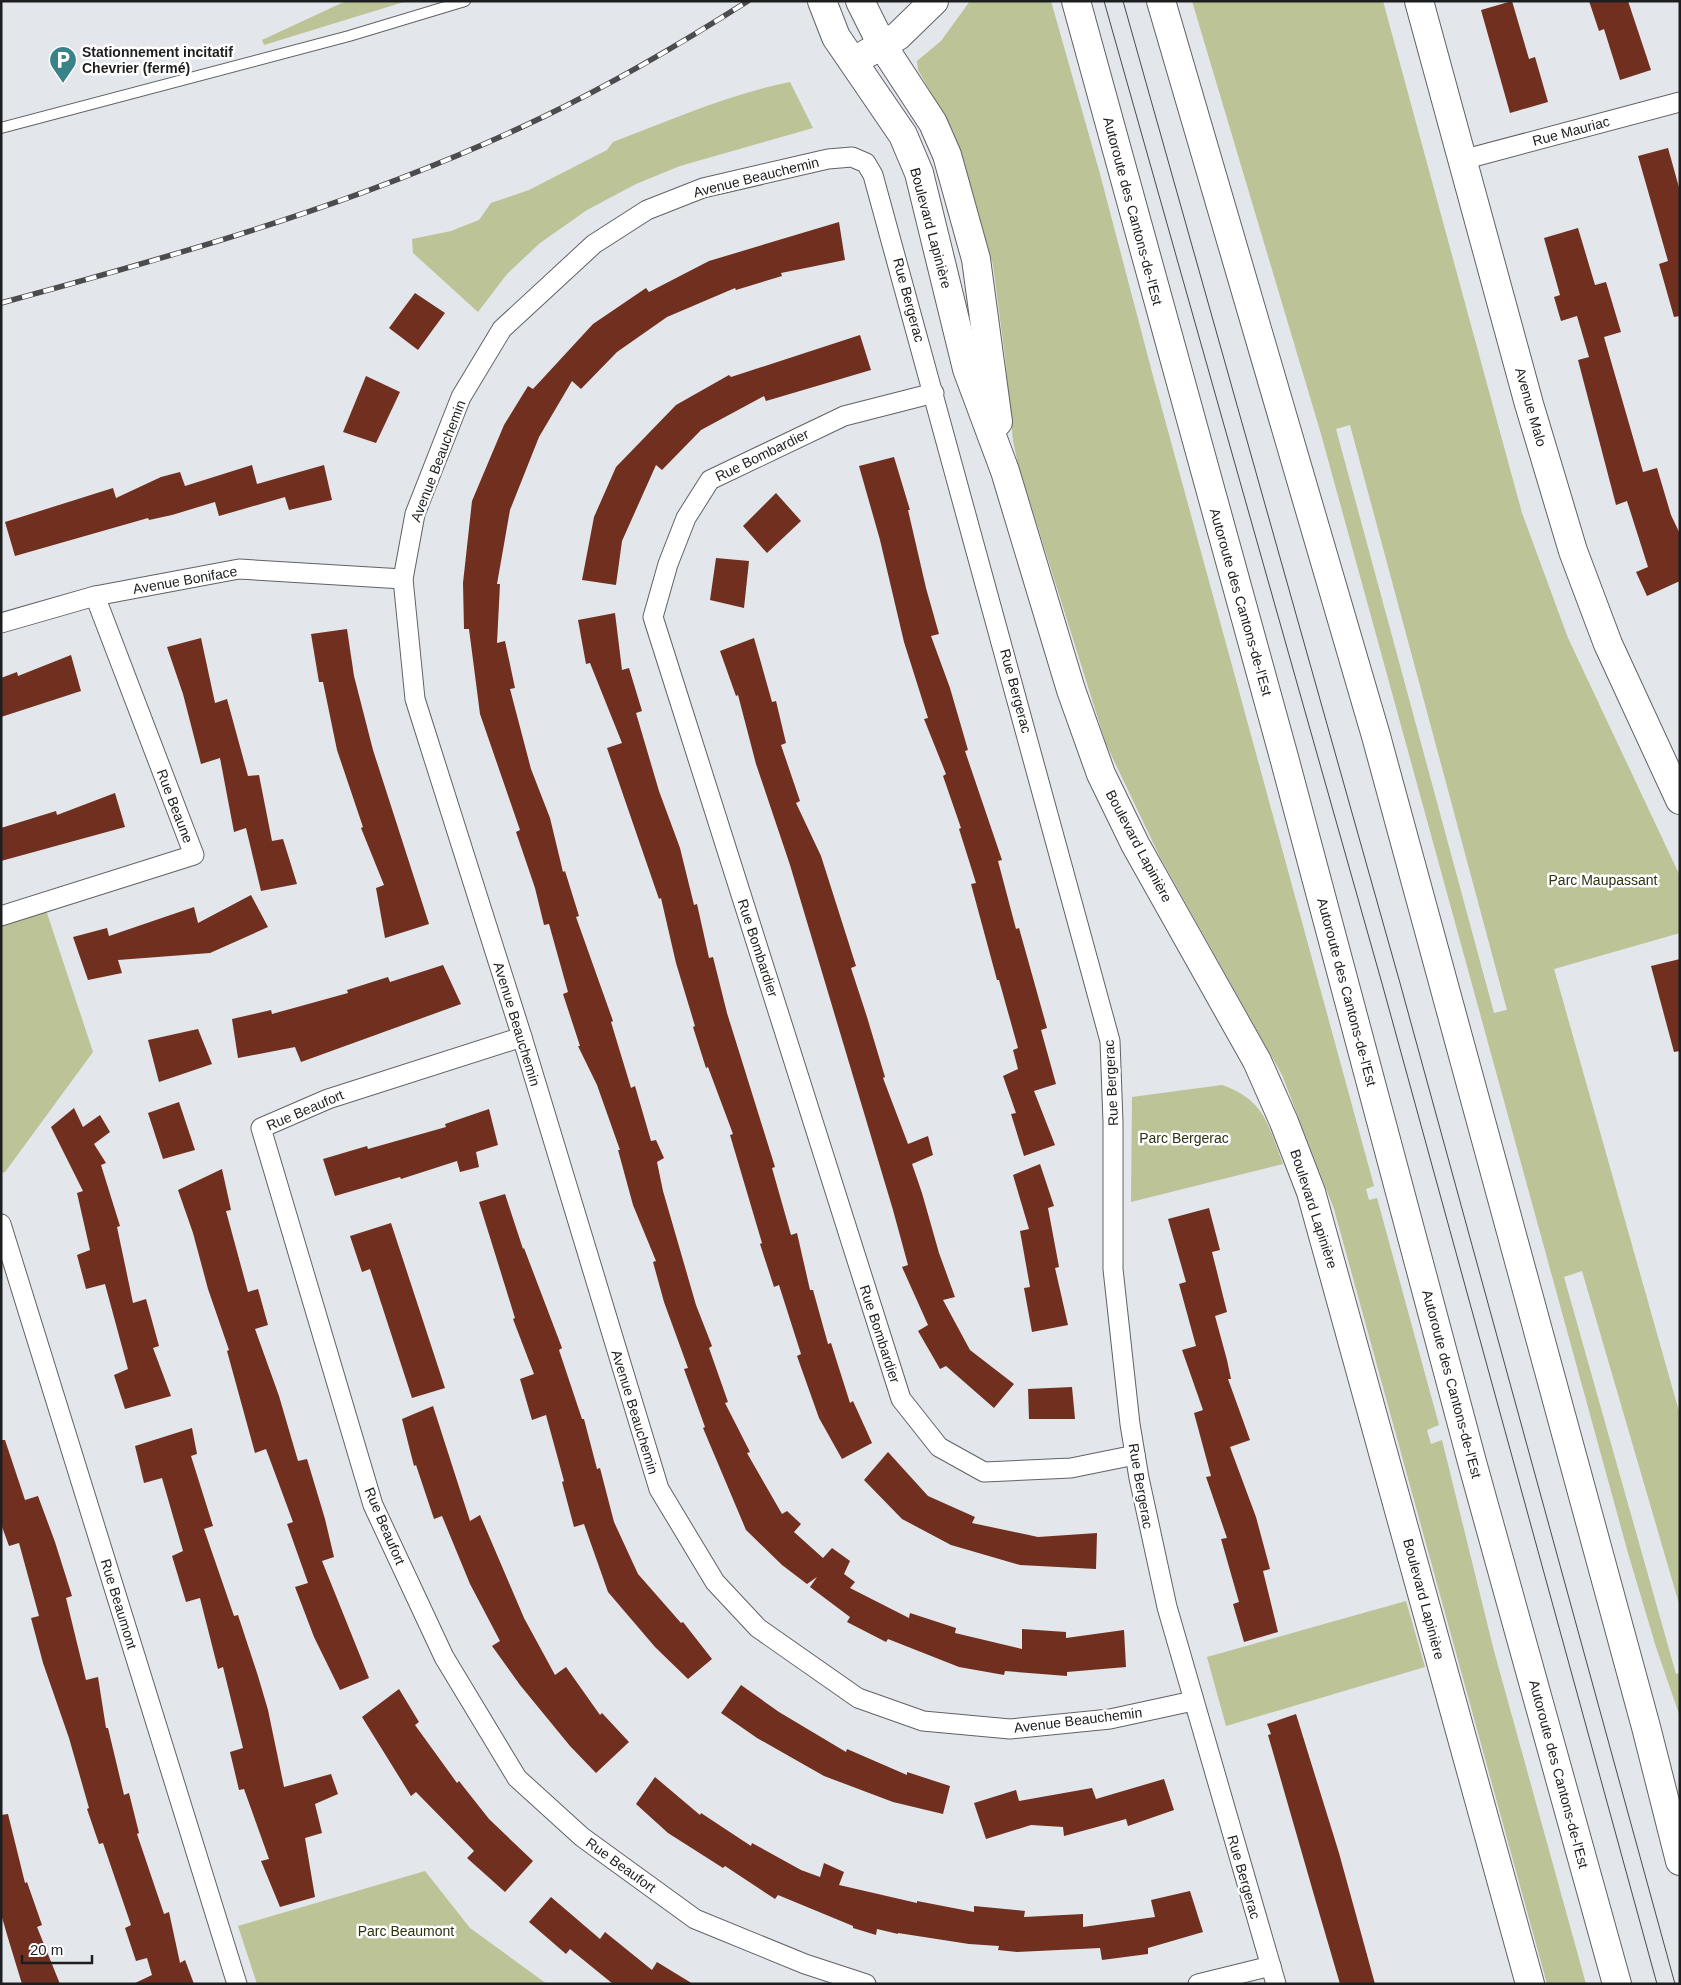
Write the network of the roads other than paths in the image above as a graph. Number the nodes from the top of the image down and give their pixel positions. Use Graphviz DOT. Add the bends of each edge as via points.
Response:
graph roads {
  1 [pos="465,1"];
  2 [pos="822,1"];
  3 [pos="860,1"];
  4 [pos="934,1"];
  5 [pos="1076,1"];
  6 [pos="1161,1"];
  7 [pos="1419,1"];
  8 [pos="882,45"];
  9 [pos="851,61"];
  10 [pos="1680,102"];
  11 [pos="1,128"];
  12 [pos="841,157"];
  13 [pos="1462,160"];
  14 [pos="934,393"];
  15 [pos="1005,471"];
  16 [pos="403,579"];
  17 [pos="95,596"];
  18 [pos="1,623"];
  19 [pos="1680,800"];
  20 [pos="1,916"];
  21 [pos="522,1037"];
  22 [pos="1,1224"];
  23 [pos="1135,1455"];
  24 [pos="1193,1701"];
  25 [pos="1646,1727"];
  26 [pos="1680,1795"];
  27 [pos="1680,1861"];
  28 [pos="1273,1975"];
  29 [pos="237,1984"];
  30 [pos="866,1984"];
  31 [pos="1198,1984"];
  32 [pos="1530,1984"];
  33 [pos="1617,1984"];
  1 -- 11 [label="lane" via="349,36"];
  2 -- 9 [label="main road, Boulevard Lapinière" via="836,37"];
  3 -- 8 [label="main road, Boulevard Lapinière"];
  4 -- 8 [label="main road" via="911,26"];
  5 -- 33 [label="main road, Autoroute des Cantons-de-l'Est"];
  6 -- 25 [label="main road" via="1376,736"];
  7 -- 13 [label="main road, Avenue Malo"];
  8 -- 9 [label="main road"];
  8 -- 15 [label="main road, Boulevard Lapinière" via="934,123 956,181 976,260"];
  9 -- 15 [label="main road, Boulevard Lapinière" via="895,123 913,159 928,205 967,369"];
  10 -- 13 [label="street, Rue Mauriac"];
  12 -- 14 [label="street, Rue Bergerac" via="860,159 873,175"];
  12 -- 16 [label="street, Avenue Beauchemin" via="703,188 647,210 594,244 502,329 461,397 416,514"];
  13 -- 19 [label="main road, Avenue Malo" via="1579,570 1608,644"];
  14 -- 23 [label="street, Rue Bergerac" via="1110,1041 1112,1262"];
  14 -- 23 [label="street, Rue Bombardier" via="844,416 710,480 686,518 652,617 901,1399 939,1447 984,1472 1071,1468"];
  15 -- 32 [label="main road, Boulevard Lapinière" via="1071,690 1101,774 1127,829 1257,1061 1311,1192"];
  16 -- 17 [label="street, Avenue Boniface" via="239,569"];
  16 -- 21 [label="street, Avenue Beauchemin" via="415,699"];
  17 -- 18 [label="street, Avenue Boniface"];
  17 -- 20 [label="street, Rue Beaune" via="194,855"];
  21 -- 24 [label="street, Avenue Beauchemin" via="659,1489 715,1582 758,1628 858,1698 923,1721 1010,1729 1110,1719"];
  21 -- 30 [label="street, Rue Beaufort" via="328,1099 261,1128 373,1504 444,1657 517,1778 582,1837 695,1919 805,1964"];
  22 -- 29 [label="street, Rue Beaumont"];
  23 -- 24 [label="street, Rue Bergerac" via="1154,1556"];
  24 -- 28 [label="street, Rue Bergerac"];
  25 -- 26 [label="main road"];
  25 -- 27 [label="main road"];
  28 -- 31 [label="street"];
}
